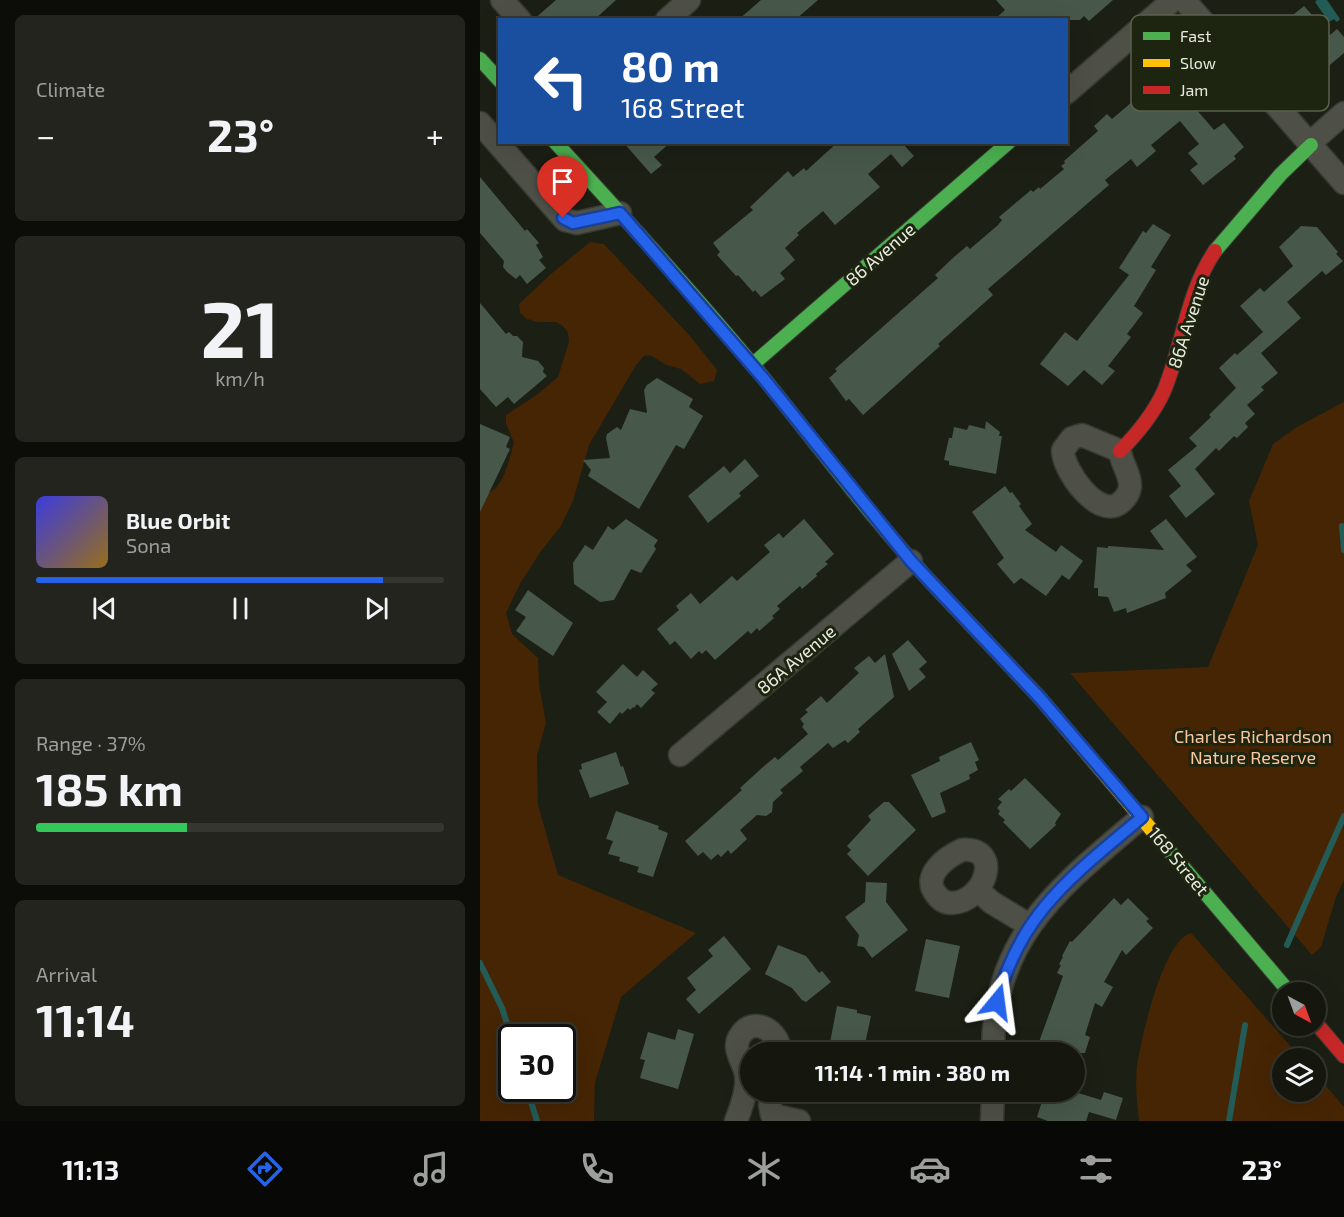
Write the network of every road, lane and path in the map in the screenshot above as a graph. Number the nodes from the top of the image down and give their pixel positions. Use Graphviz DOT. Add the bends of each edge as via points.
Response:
graph roads {
  1 [pos="502,0"];
  2 [pos="689,0"];
  3 [pos="1173,0"];
  4 [pos="1184,0"];
  5 [pos="1156,15"];
  6 [pos="1197,15"];
  7 [pos="518,18"];
  8 [pos="669,18"];
  9 [pos="1131,37"];
  10 [pos="480,59"];
  11 [pos="498,79"];
  12 [pos="1068,91"];
  13 [pos="1281,111"];
  14 [pos="1344,113"];
  15 [pos="480,123"];
  16 [pos="498,144"];
  17 [pos="498,144"];
  18 [pos="557,144"];
  19 [pos="1007,144"];
  20 [pos="1310,144"];
  21 [pos="1344,183"];
  22 [pos="620,213"];
  23 [pos="752,365"];
  24 [pos="1120,451"];
  25 [pos="911,561"];
  26 [pos="680,755"];
  27 [pos="1142,817"];
  28 [pos="978,890"];
  29 [pos="1029,925"];
  30 [pos="1281,982"];
  31 [pos="1326,1035"];
  32 [pos="778,1042"];
  33 [pos="993,1042"];
  34 [pos="1344,1056"];
  35 [pos="740,1057"];
  36 [pos="741,1102"];
  37 [pos="770,1102"];
  38 [pos="993,1102"];
  39 [pos="770,1118"];
  40 [pos="736,1121"];
  41 [pos="799,1121"];
  42 [pos="992,1121"];
  1 -- 7 [label="street"];
  2 -- 8 [label="street"];
  3 -- 5 [label="street"];
  4 -- 6 [label="street"];
  9 -- 12 [label="street"];
  10 -- 11 [label="main road"];
  13 -- 20 [label="street"];
  14 -- 20 [label="street, 86A Avenue"];
  15 -- 16 [label="street"];
  17 -- 22 [label="street" via="565,220 577,222"];
  18 -- 22 [label="main road, 168 Street"];
  19 -- 23 [label="main road, 86 Avenue"];
  20 -- 21 [label="street"];
  20 -- 24 [label="main road, 86A Avenue" via="1208,263 1164,392 1144,427"];
  22 -- 23 [label="main road, 168 Street"];
  23 -- 25 [label="main road, 168 Street"];
  25 -- 26 [label="street, 86A Avenue"];
  25 -- 27 [label="main road, 168 Street" via="1040,698"];
  27 -- 29 [label="street" via="1066,882"];
  27 -- 30 [label="main road, 168 Street"];
  28 -- 29 [label="street"];
  29 -- 33 [label="street" via="1000,989"];
  31 -- 34 [label="main road"];
  32 -- 35 [label="street" via="769,1030 755,1026 747,1029 737,1048"];
  36 -- 40 [label="street"];
  37 -- 39 [label="street"];
  38 -- 42 [label="street"];
  39 -- 41 [label="street"];
}
